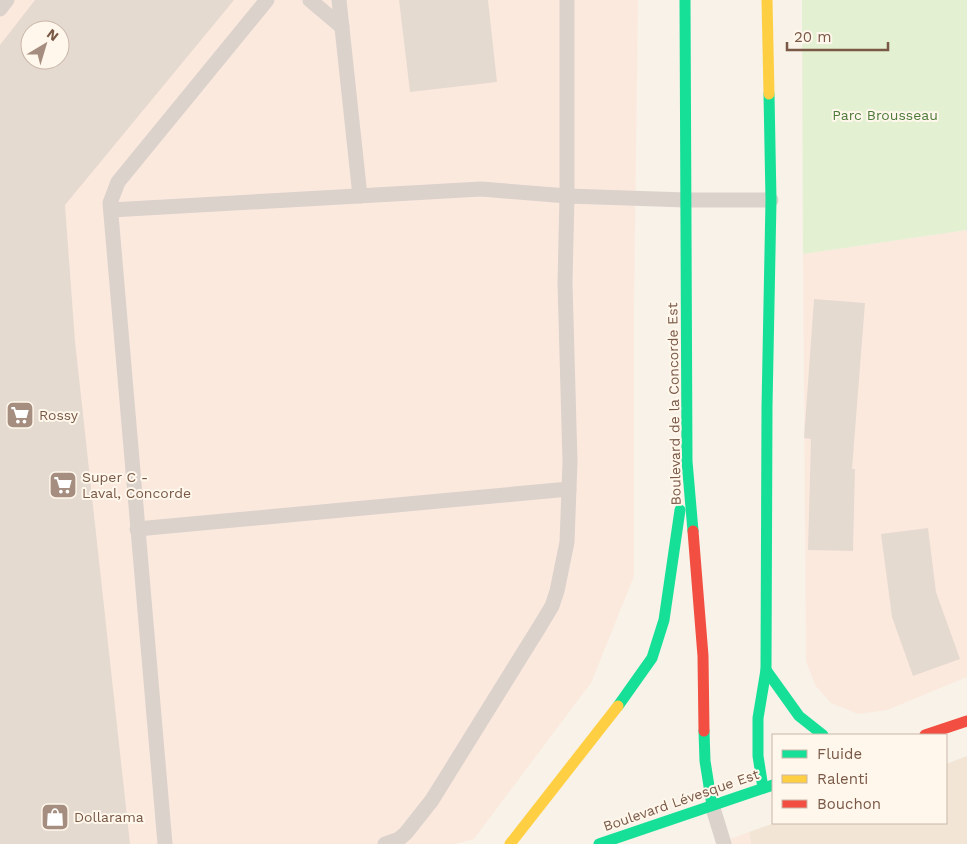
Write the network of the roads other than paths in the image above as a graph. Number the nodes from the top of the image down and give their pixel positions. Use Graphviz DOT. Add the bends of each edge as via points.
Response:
graph roads {
  1 [pos="7,0"];
  2 [pos="267,0"];
  3 [pos="310,0"];
  4 [pos="340,0"];
  5 [pos="567,0"];
  6 [pos="684,0"];
  7 [pos="766,0"];
  8 [pos="0,9"];
  9 [pos="342,27"];
  10 [pos="360,196"];
  11 [pos="567,196"];
  12 [pos="686,200"];
  13 [pos="771,200"];
  14 [pos="110,210"];
  15 [pos="687,461"];
  16 [pos="569,489"];
  17 [pos="137,528"];
  18 [pos="766,670"];
  19 [pos="967,721"];
  20 [pos="822,734"];
  21 [pos="929,734"];
  22 [pos="768,786"];
  23 [pos="712,806"];
  24 [pos="165,844"];
  25 [pos="384,844"];
  26 [pos="510,844"];
  27 [pos="599,844"];
  28 [pos="724,844"];
  1 -- 8 [label="lane"];
  2 -- 14 [label="lane" via="118,182"];
  3 -- 9 [label="lane"];
  4 -- 9 [label="lane"];
  5 -- 11 [label="lane"];
  6 -- 12 [label="street, Boulevard de la Concorde Est"];
  7 -- 13 [label="street"];
  9 -- 10 [label="lane"];
  10 -- 11 [label="lane" via="482,188"];
  10 -- 14 [label="lane"];
  11 -- 12 [label="lane"];
  11 -- 16 [label="lane" via="565,283"];
  12 -- 13 [label="lane"];
  12 -- 15 [label="street, Boulevard de la Concorde Est"];
  13 -- 18 [label="street"];
  14 -- 17 [label="lane"];
  15 -- 23 [label="street, Boulevard de la Concorde Est" via="703,656 704,761"];
  15 -- 26 [label="street" via="664,620 652,658"];
  16 -- 17 [label="lane"];
  16 -- 25 [label="lane" via="567,542 562,576 552,606 432,800 406,833"];
  17 -- 24 [label="lane"];
  18 -- 20 [label="street" via="799,716"];
  18 -- 22 [label="street" via="758,718 758,756"];
  19 -- 21 [label="street"];
  22 -- 23 [label="street, Boulevard Lévesque Est"];
  23 -- 27 [label="street, Boulevard Lévesque Est"];
  23 -- 28 [label="lane"];
}
